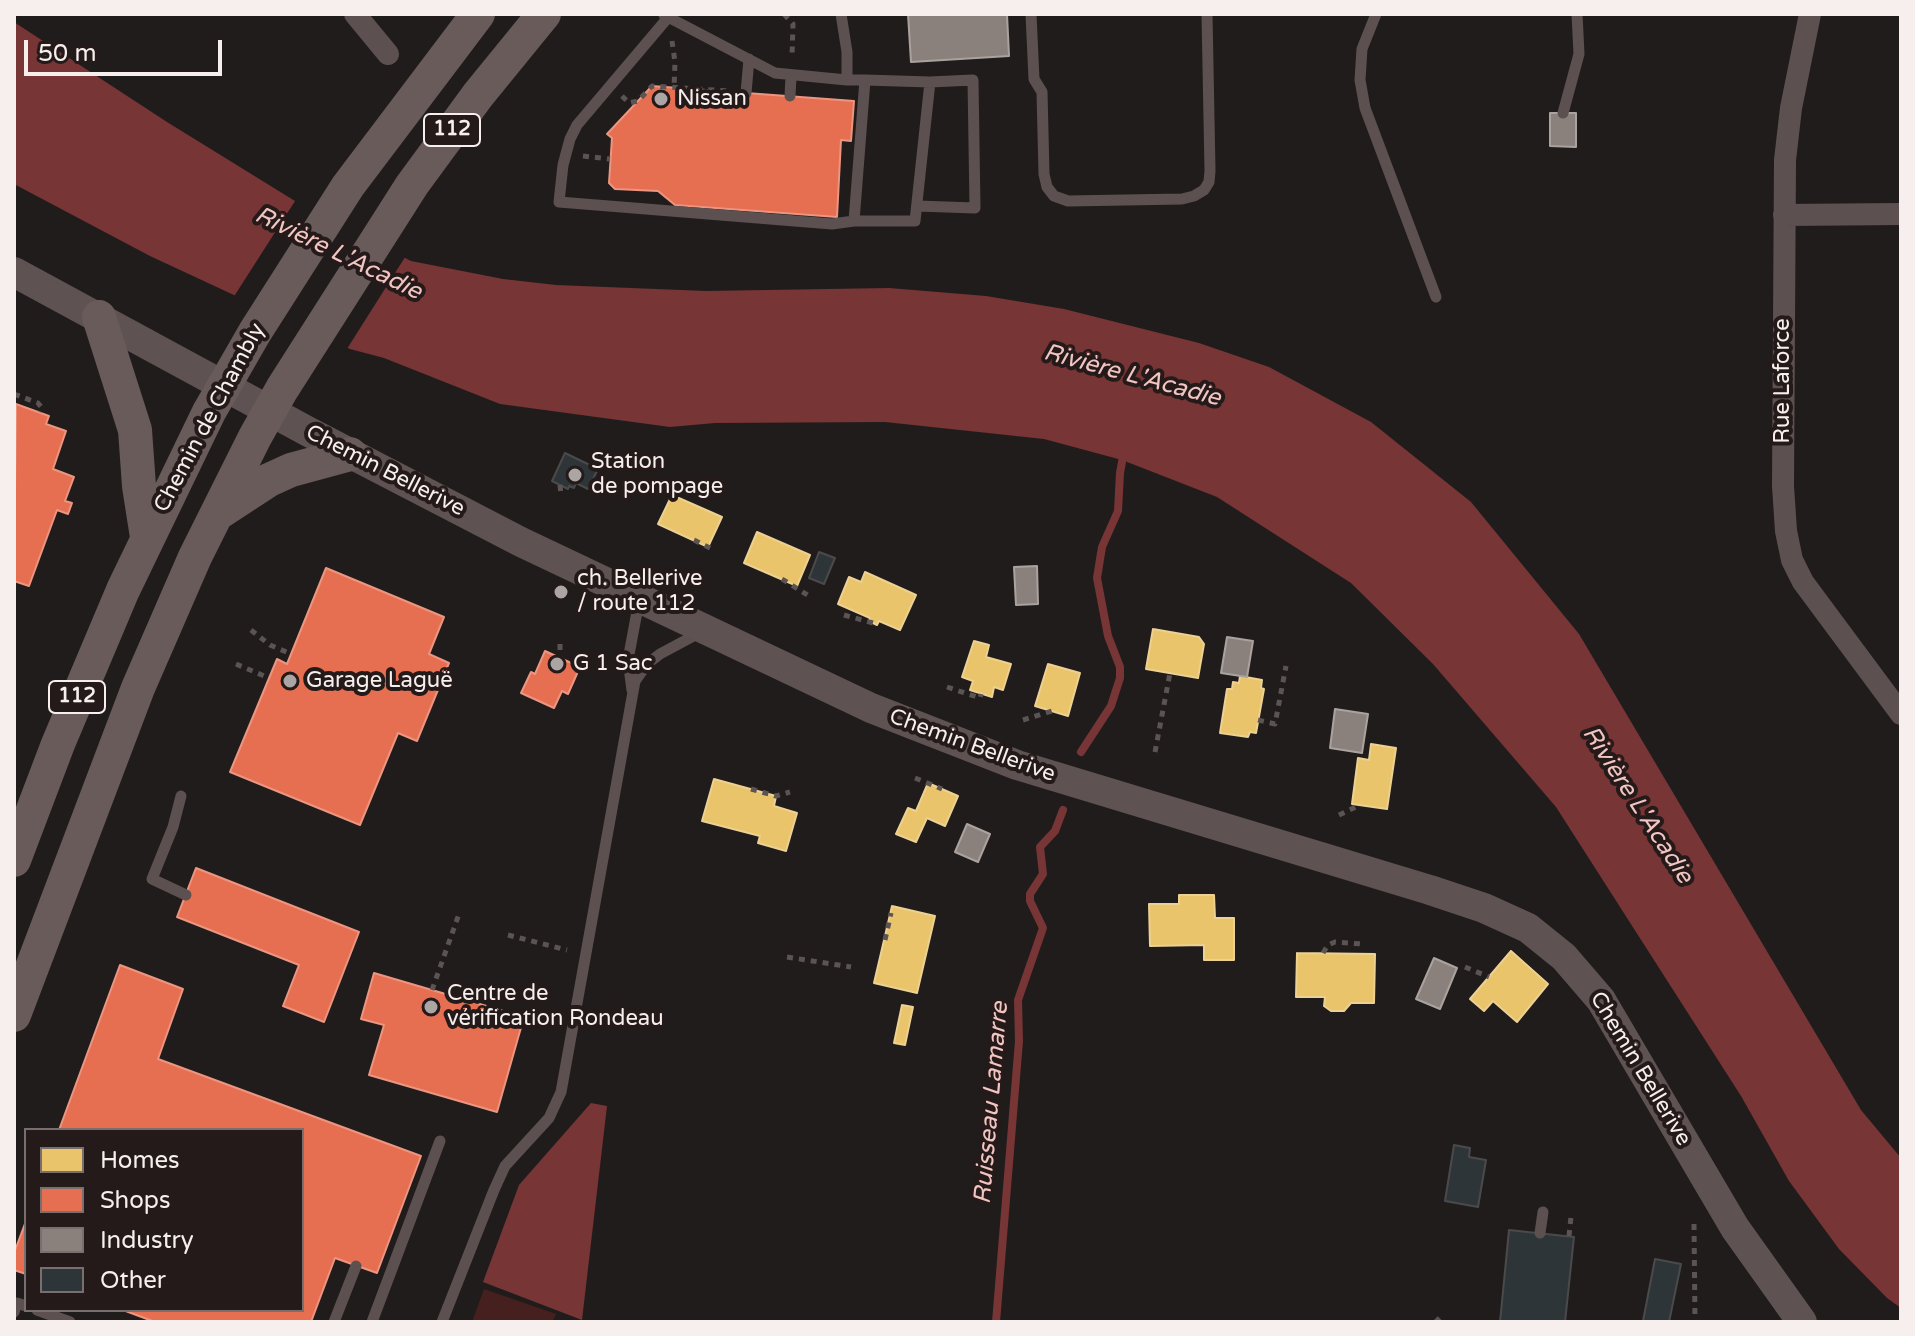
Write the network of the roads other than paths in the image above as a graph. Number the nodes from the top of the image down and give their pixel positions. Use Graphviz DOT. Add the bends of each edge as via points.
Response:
graph roads {
  1 [pos="355,14"];
  2 [pos="478,14"];
  3 [pos="544,14"];
  4 [pos="841,14"];
  5 [pos="1031,14"];
  6 [pos="1207,14"];
  7 [pos="1376,14"];
  8 [pos="1577,14"];
  9 [pos="1810,14"];
  10 [pos="668,16"];
  11 [pos="388,54"];
  12 [pos="749,59"];
  13 [pos="791,76"];
  14 [pos="847,80"];
  15 [pos="865,80"];
  16 [pos="930,82"];
  17 [pos="746,93"];
  18 [pos="790,96"];
  19 [pos="1563,113"];
  20 [pos="917,206"];
  21 [pos="1901,214"];
  22 [pos="1784,215"];
  23 [pos="854,221"];
  24 [pos="14,272"];
  25 [pos="1436,297"];
  26 [pos="99,317"];
  27 [pos="224,386"];
  28 [pos="269,411"];
  29 [pos="350,454"];
  30 [pos="216,514"];
  31 [pos="147,537"];
  32 [pos="639,598"];
  33 [pos="705,630"];
  34 [pos="632,691"];
  35 [pos="1901,714"];
  36 [pos="181,796"];
  37 [pos="14,860"];
  38 [pos="186,895"];
  39 [pos="14,1015"];
  40 [pos="440,1141"];
  41 [pos="1543,1212"];
  42 [pos="1540,1233"];
  43 [pos="356,1266"];
  44 [pos="42,1312"];
  45 [pos="70,1322"];
  46 [pos="334,1322"];
  47 [pos="372,1322"];
  48 [pos="442,1322"];
  49 [pos="1802,1322"];
  1 -- 11 [label="street"];
  2 -- 27 [label="main road, Chemin de Chambly / 112" via="376,146"];
  3 -- 28 [label="main road, 112" via="470,105"];
  4 -- 14 [label="lane"];
  5 -- 6 [label="lane" via="1034,79 1042,92 1044,174 1054,196 1068,201 1182,199 1204,190 1210,171"];
  7 -- 25 [label="lane" via="1362,49 1365,108"];
  8 -- 19 [label="lane" via="1579,54"];
  9 -- 22 [label="street, Rue Laforce" via="1789,126"];
  10 -- 12 [label="lane"];
  10 -- 23 [label="lane" via="577,125 566,151 559,202 832,224"];
  12 -- 13 [label="lane"];
  12 -- 17 [label="lane"];
  13 -- 14 [label="lane"];
  13 -- 18 [label="lane"];
  14 -- 15 [label="lane"];
  15 -- 16 [label="lane"];
  15 -- 23 [label="lane"];
  16 -- 20 [label="lane"];
  16 -- 20 [label="lane" via="973,80 975,208"];
  20 -- 23 [label="lane" via="915,221"];
  21 -- 22 [label="street"];
  22 -- 35 [label="street, Rue Laforce" via="1783,486 1788,542 1803,582"];
  24 -- 26 [label="street, Chemin Bellerive"];
  26 -- 27 [label="street, Chemin Bellerive"];
  26 -- 31 [label="main road" via="135,430"];
  27 -- 28 [label="street, Chemin Bellerive"];
  27 -- 31 [label="main road, Chemin de Chambly / 112"];
  28 -- 29 [label="street, Chemin Bellerive"];
  28 -- 30 [label="main road, 112"];
  29 -- 30 [label="main road" via="291,470"];
  29 -- 32 [label="street, Chemin Bellerive"];
  30 -- 39 [label="main road, 112" via="138,688"];
  31 -- 37 [label="main road, Chemin de Chambly / 112"];
  32 -- 33 [label="street, Chemin Bellerive"];
  32 -- 34 [label="lane" via="628,660"];
  33 -- 34 [label="lane" via="660,654 639,673"];
  33 -- 49 [label="street, Chemin Bellerive" via="984,754 1430,890 1528,928 1564,957 1601,1000 1735,1228"];
  34 -- 48 [label="lane" via="561,1092 549,1118 505,1166"];
  36 -- 38 [label="lane" via="152,879"];
  40 -- 47 [label="lane"];
  41 -- 42 [label="lane"];
  43 -- 46 [label="lane"];
  44 -- 45 [label="lane"];
}
